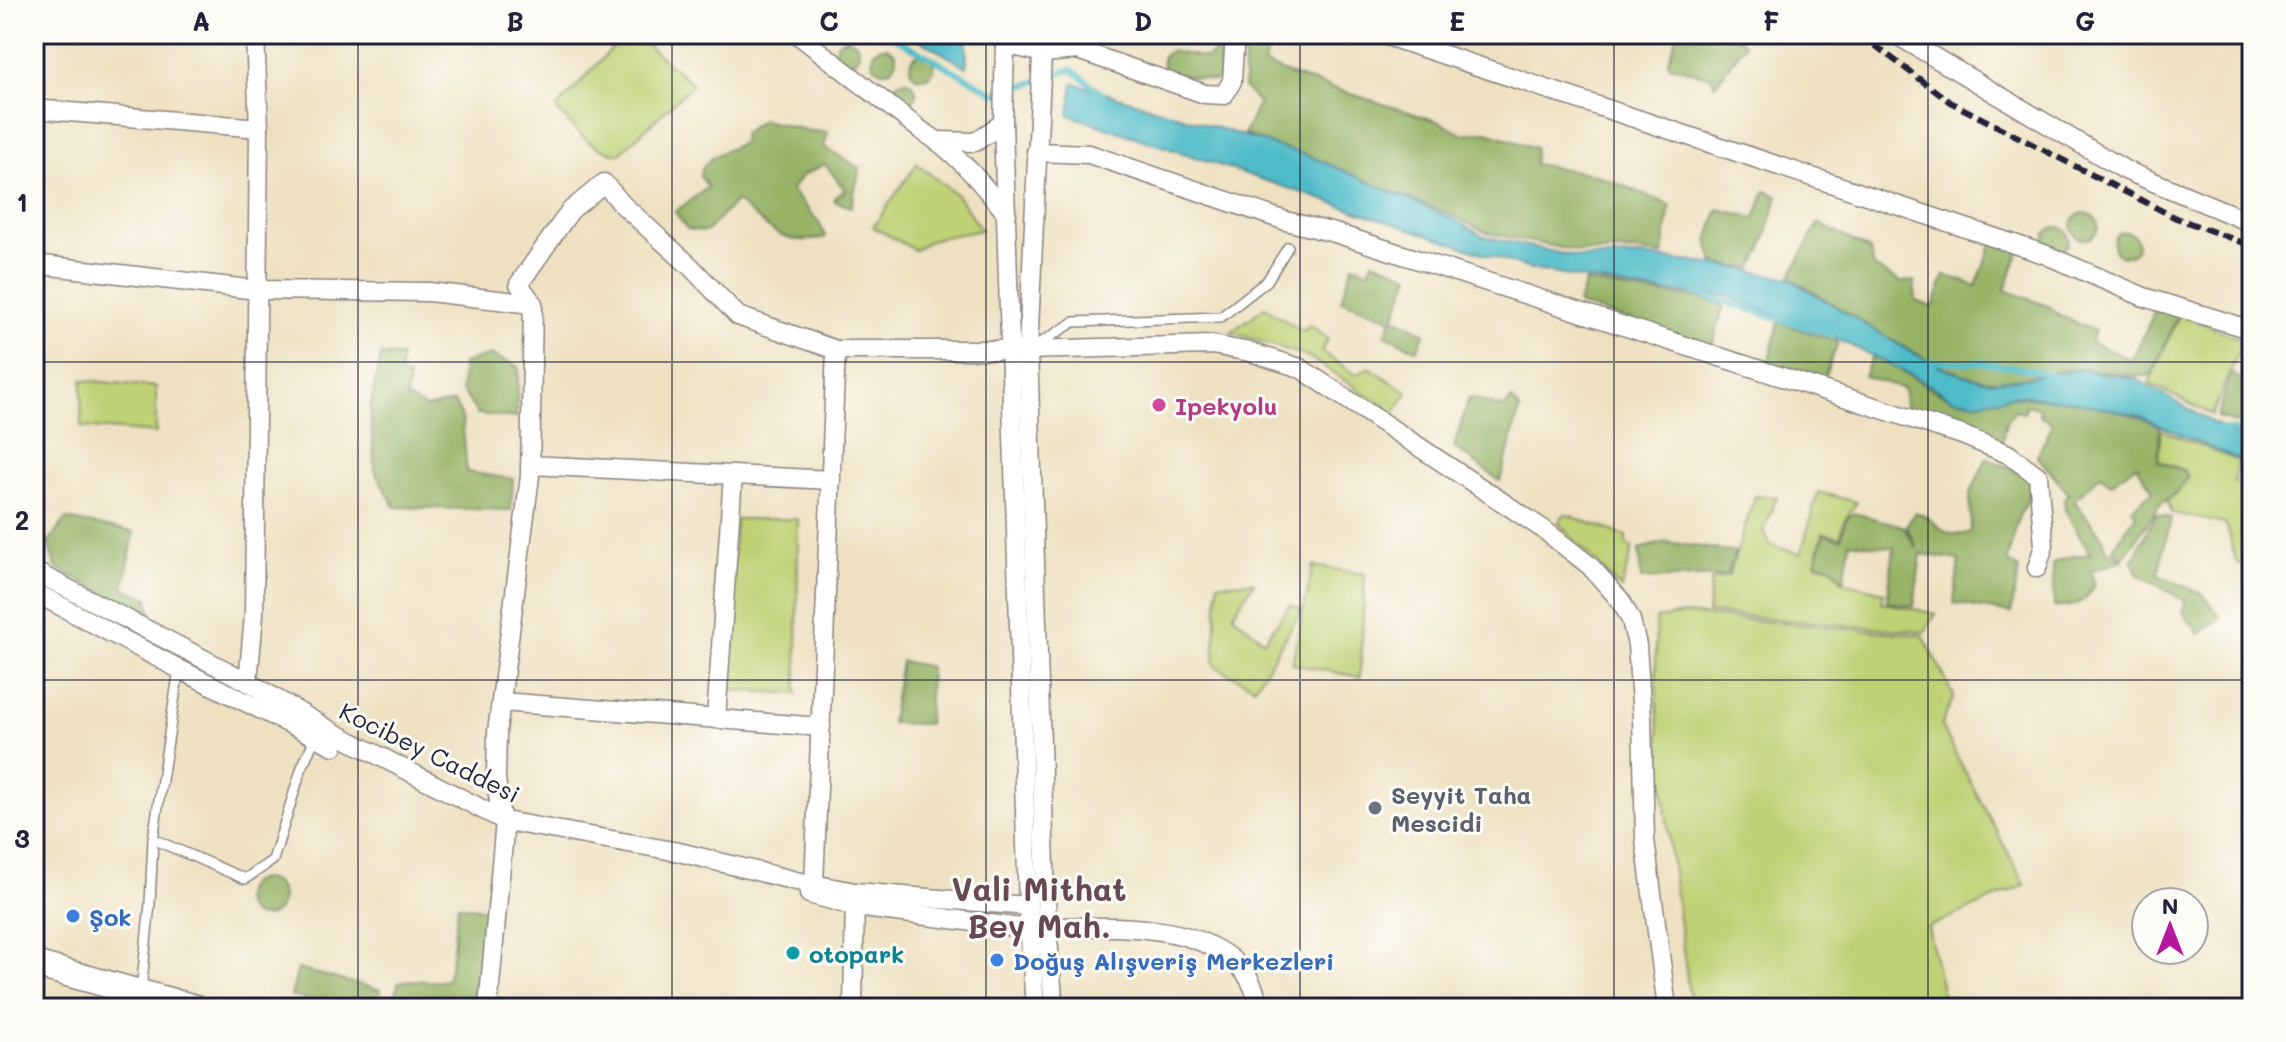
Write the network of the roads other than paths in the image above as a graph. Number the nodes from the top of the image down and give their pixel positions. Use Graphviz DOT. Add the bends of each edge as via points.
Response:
graph roads {
  1 [pos="255,34"];
  2 [pos="797,34"];
  3 [pos="1043,34"];
  4 [pos="1059,34"];
  5 [pos="1235,34"];
  6 [pos="1381,34"];
  7 [pos="1437,34"];
  8 [pos="1895,34"];
  9 [pos="1004,37"];
  10 [pos="1078,50"];
  11 [pos="1043,53"];
  12 [pos="1431,53"];
  13 [pos="34,109"];
  14 [pos="1003,123"];
  15 [pos="259,128"];
  16 [pos="939,141"];
  17 [pos="1036,152"];
  18 [pos="1007,214"];
  19 [pos="2252,223"];
  20 [pos="1288,247"];
  21 [pos="34,264"];
  22 [pos="257,290"];
  23 [pos="533,304"];
  24 [pos="2252,330"];
  25 [pos="1020,349"];
  26 [pos="836,350"];
  27 [pos="530,465"];
  28 [pos="733,475"];
  29 [pos="831,480"];
  30 [pos="2037,568"];
  31 [pos="34,571"];
  32 [pos="34,592"];
  33 [pos="179,669"];
  34 [pos="248,682"];
  35 [pos="502,702"];
  36 [pos="716,719"];
  37 [pos="821,727"];
  38 [pos="316,736"];
  39 [pos="507,825"];
  40 [pos="153,839"];
  41 [pos="814,885"];
  42 [pos="856,900"];
  43 [pos="1028,906"];
  44 [pos="1039,928"];
  45 [pos="34,964"];
  46 [pos="140,993"];
  47 [pos="195,1008"];
  48 [pos="488,1008"];
  49 [pos="497,1008"];
  50 [pos="853,1008"];
  51 [pos="1035,1008"];
  52 [pos="1054,1008"];
  53 [pos="1260,1008"];
  54 [pos="1667,1008"];
  1 -- 15 [label="street"];
  2 -- 16 [label="street"];
  3 -- 11 [label="street"];
  4 -- 10 [label="street"];
  5 -- 10 [label="street" via="1232,81 1224,95 1205,94"];
  6 -- 12 [label="street"];
  7 -- 12 [label="street"];
  8 -- 19 [label="street" via="2125,170"];
  9 -- 11 [label="street"];
  9 -- 14 [label="street"];
  10 -- 11 [label="street"];
  11 -- 17 [label="street"];
  12 -- 24 [label="street" via="2044,254 2144,297"];
  13 -- 15 [label="street"];
  14 -- 16 [label="street" via="975,142"];
  14 -- 18 [label="street"];
  15 -- 22 [label="street"];
  16 -- 18 [label="street"];
  17 -- 25 [label="street"];
  17 -- 30 [label="street" via="1089,154 2008,454 2038,476 2044,545"];
  18 -- 25 [label="street"];
  20 -- 25 [label="lane" via="1267,281 1221,317 1074,322"];
  21 -- 22 [label="street"];
  22 -- 23 [label="street" via="429,292"];
  22 -- 34 [label="street" via="254,615"];
  23 -- 26 [label="street" via="519,284 570,211 604,183 738,316"];
  23 -- 27 [label="street"];
  25 -- 26 [label="street"];
  25 -- 43 [label="street"];
  25 -- 44 [label="street"];
  25 -- 54 [label="street" via="1212,345 1300,368 1543,529 1590,566 1621,601 1637,645 1645,840"];
  26 -- 29 [label="street"];
  27 -- 28 [label="street"];
  27 -- 35 [label="street"];
  28 -- 29 [label="street"];
  28 -- 36 [label="street"];
  29 -- 37 [label="street"];
  31 -- 34 [label="street, Kocibey Caddesi"];
  32 -- 33 [label="street, Kocibey Caddesi"];
  33 -- 38 [label="street, Kocibey Caddesi"];
  33 -- 40 [label="lane"];
  34 -- 39 [label="street, Kocibey Caddesi"];
  35 -- 36 [label="street"];
  35 -- 39 [label="street" via="496,778"];
  36 -- 37 [label="street"];
  37 -- 41 [label="street"];
  38 -- 39 [label="street, Kocibey Caddesi"];
  38 -- 40 [label="lane" via="273,860 245,879"];
  39 -- 41 [label="street, Kocibey Caddesi" via="679,852"];
  39 -- 42 [label="street, Kocibey Caddesi"];
  39 -- 48 [label="street"];
  39 -- 49 [label="street"];
  40 -- 46 [label="lane"];
  41 -- 42 [label="street, Kocibey Caddesi"];
  42 -- 43 [label="street, Kocibey Caddesi"];
  42 -- 44 [label="street, Kocibey Caddesi"];
  42 -- 50 [label="street"];
  43 -- 44 [label="street"];
  44 -- 51 [label="street"];
  44 -- 52 [label="street"];
  44 -- 53 [label="street, Kocibey Caddesi" via="1118,927 1203,942 1246,974"];
  45 -- 46 [label="main road"];
  46 -- 47 [label="main road"];
}
